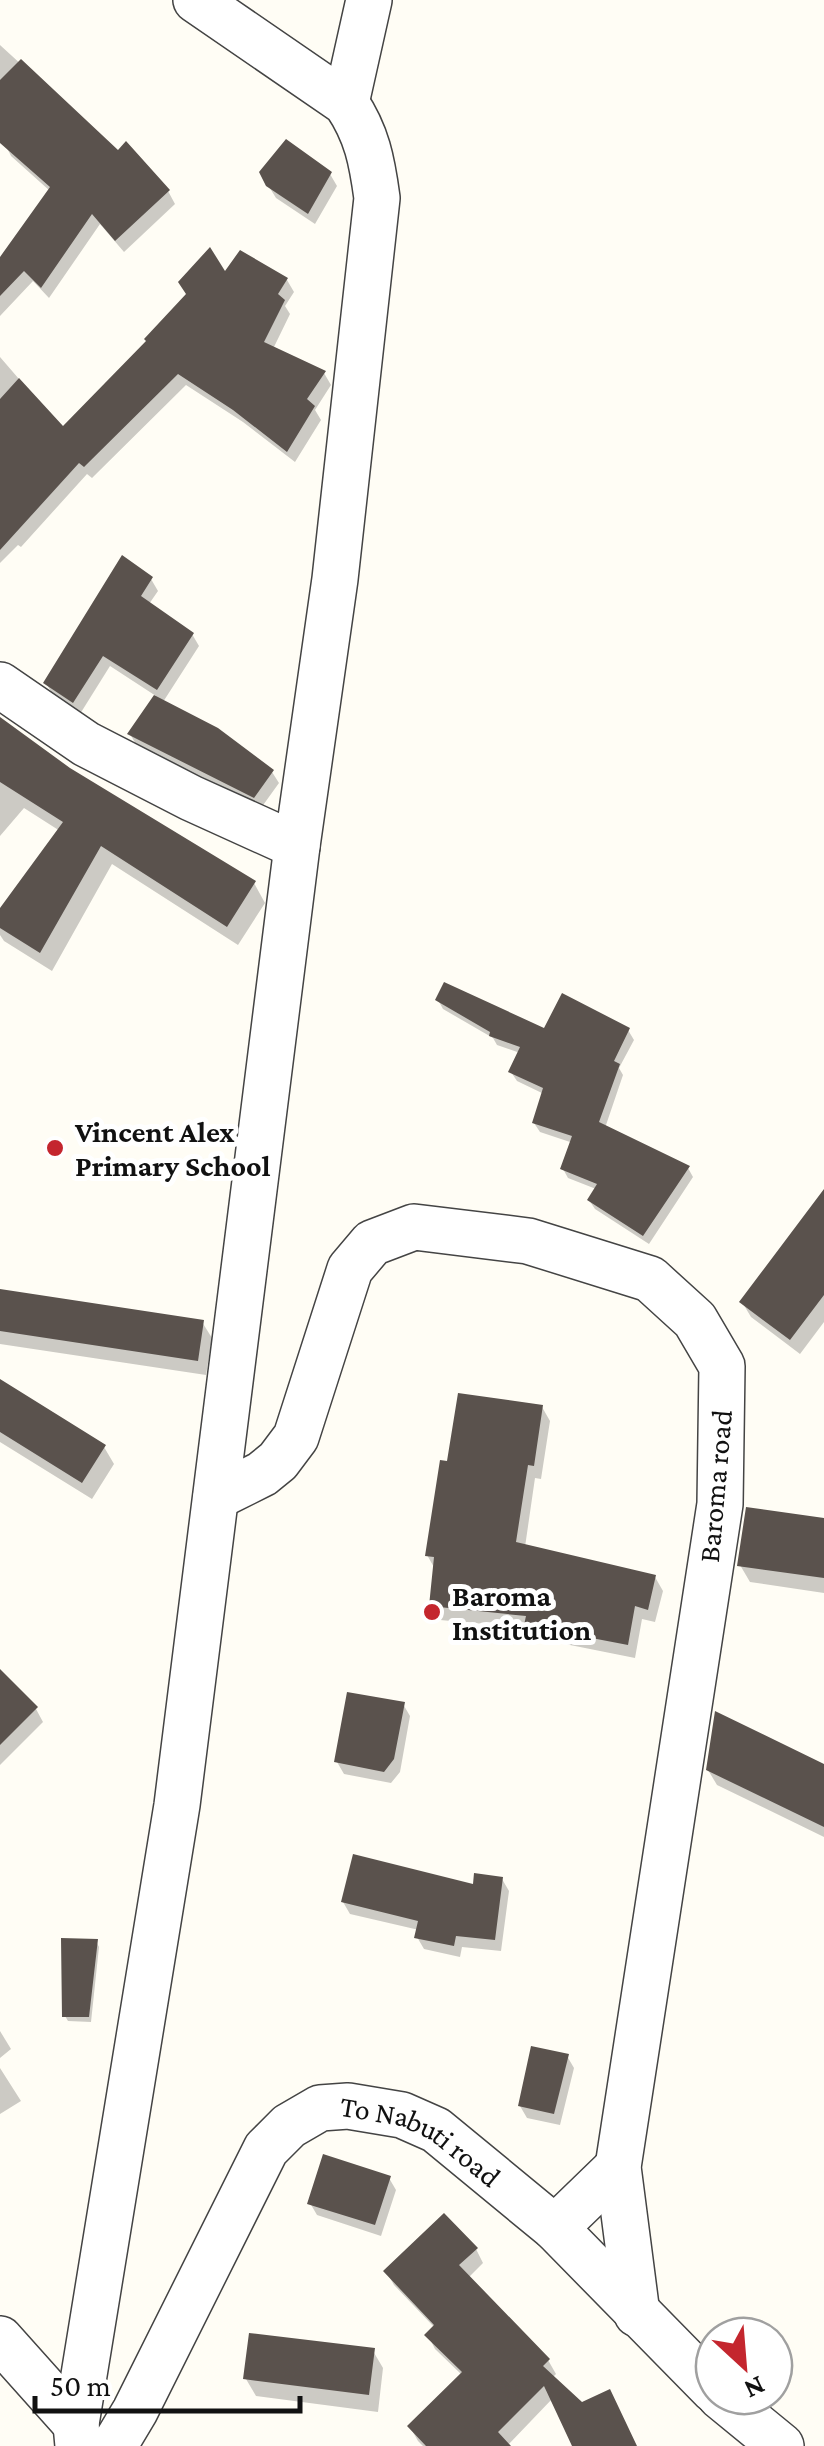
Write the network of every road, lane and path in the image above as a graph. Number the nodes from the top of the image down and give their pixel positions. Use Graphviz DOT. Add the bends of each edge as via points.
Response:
graph roads {
  1 [pos="196,0"];
  2 [pos="369,0"];
  3 [pos="346,103"];
  4 [pos="0,685"];
  5 [pos="297,846"];
  6 [pos="216,1497"];
  7 [pos="618,2167"];
  8 [pos="555,2228"];
  9 [pos="637,2314"];
  10 [pos="0,2338"];
  11 [pos="694,2370"];
  12 [pos="744,2416"];
  13 [pos="90,2439"];
  14 [pos="781,2446"];
  1 -- 3 [label="street"];
  2 -- 3 [label="street"];
  3 -- 5 [label="street" via="371,150 377,198"];
  4 -- 5 [label="street" via="86,744"];
  5 -- 6 [label="street"];
  6 -- 7 [label="street, Baroma road" via="278,1462 296,1437 350,1268 372,1242 414,1226 528,1240 650,1280 695,1320 722,1366 720,1504"];
  6 -- 13 [label="street"];
  7 -- 8 [label="street"];
  7 -- 9 [label="street, Baroma road"];
  8 -- 9 [label="street, To Nabuti road"];
  8 -- 13 [label="street, To Nabuti road" via="436,2130 402,2114 320,2108 266,2149 135,2411"];
  9 -- 11 [label="street, To Nabuti road"];
  10 -- 13 [label="street"];
  12 -- 14 [label="street"];
}
